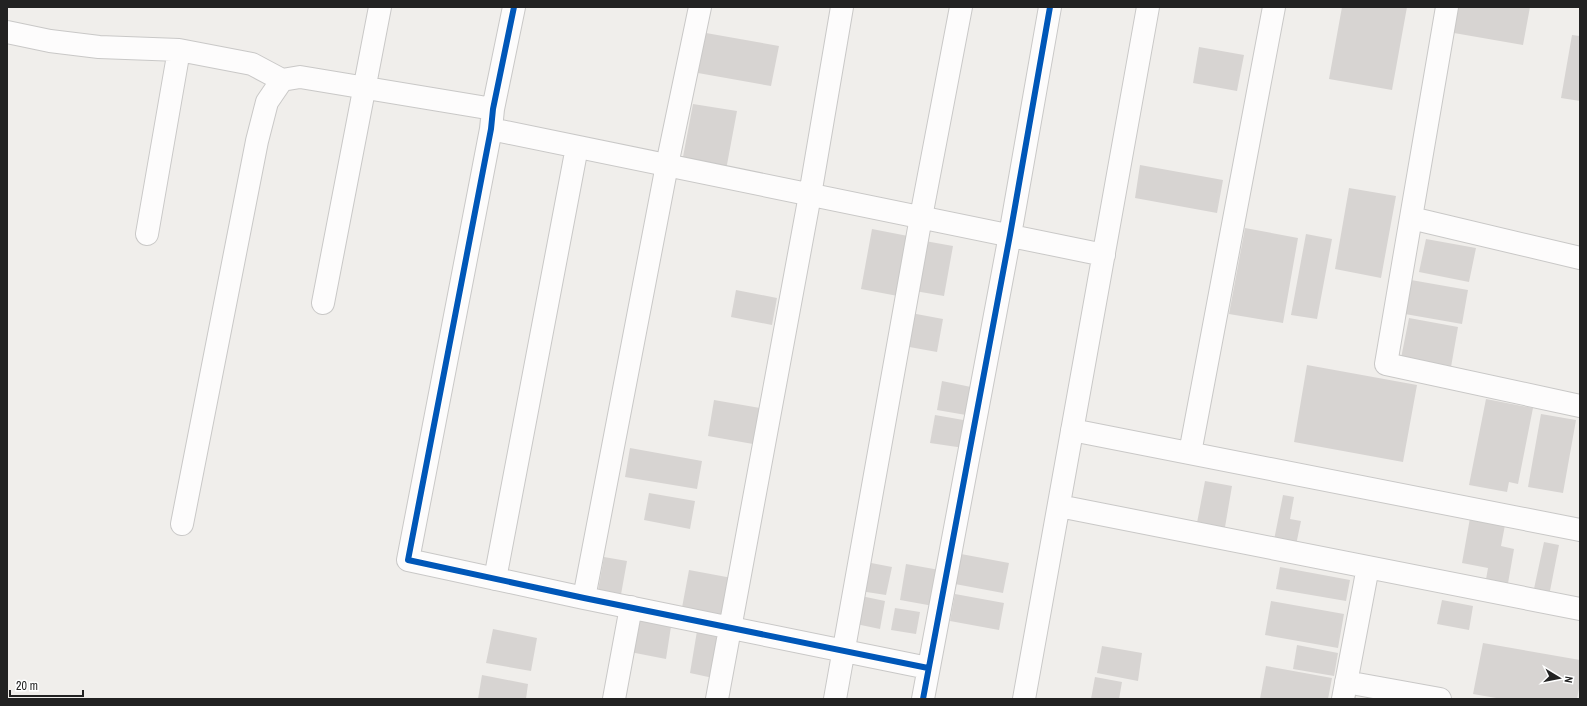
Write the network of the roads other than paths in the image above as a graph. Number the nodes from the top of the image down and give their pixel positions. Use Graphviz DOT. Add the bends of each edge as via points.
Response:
graph roads {
  1 [pos="380,7"];
  2 [pos="514,7"];
  3 [pos="700,7"];
  4 [pos="842,7"];
  5 [pos="961,7"];
  6 [pos="1050,7"];
  7 [pos="1148,7"];
  8 [pos="1274,7"];
  9 [pos="1447,7"];
  10 [pos="7,32"];
  11 [pos="179,50"];
  12 [pos="282,80"];
  13 [pos="364,88"];
  14 [pos="492,119"];
  15 [pos="577,147"];
  16 [pos="667,165"];
  17 [pos="810,195"];
  18 [pos="921,217"];
  19 [pos="1411,218"];
  20 [pos="147,234"];
  21 [pos="1010,235"];
  22 [pos="1104,255"];
  23 [pos="1580,258"];
  24 [pos="323,303"];
  25 [pos="1580,406"];
  26 [pos="1072,430"];
  27 [pos="1190,453"];
  28 [pos="1059,506"];
  29 [pos="182,524"];
  30 [pos="1580,530"];
  31 [pos="1368,567"];
  32 [pos="495,579"];
  33 [pos="584,598"];
  34 [pos="631,607"];
  35 [pos="1580,609"];
  36 [pos="730,628"];
  37 [pos="845,651"];
  38 [pos="928,668"];
  39 [pos="1345,690"];
  40 [pos="614,699"];
  41 [pos="717,699"];
  42 [pos="835,699"];
  43 [pos="922,699"];
  44 [pos="1024,699"];
  45 [pos="1440,699"];
  1 -- 13 [label="street"];
  2 -- 14 [label="street"];
  3 -- 16 [label="street"];
  4 -- 17 [label="street"];
  5 -- 18 [label="street"];
  6 -- 21 [label="street"];
  7 -- 22 [label="street"];
  8 -- 27 [label="street"];
  9 -- 19 [label="street"];
  10 -- 11 [label="street" via="99,47"];
  11 -- 12 [label="street" via="252,64"];
  11 -- 20 [label="street"];
  12 -- 13 [label="street" via="300,77"];
  12 -- 29 [label="street" via="266,102 257,141"];
  13 -- 14 [label="street"];
  13 -- 24 [label="street"];
  14 -- 15 [label="street"];
  14 -- 32 [label="street" via="408,560"];
  15 -- 16 [label="street"];
  15 -- 32 [label="street"];
  16 -- 17 [label="street"];
  16 -- 33 [label="street"];
  17 -- 18 [label="street"];
  17 -- 36 [label="street"];
  18 -- 21 [label="street"];
  18 -- 37 [label="street"];
  19 -- 23 [label="street"];
  19 -- 25 [label="street" via="1386,364"];
  21 -- 22 [label="street"];
  21 -- 38 [label="street"];
  22 -- 26 [label="street"];
  26 -- 27 [label="street"];
  26 -- 28 [label="street"];
  27 -- 30 [label="street"];
  28 -- 31 [label="street"];
  28 -- 44 [label="street"];
  31 -- 35 [label="street"];
  31 -- 39 [label="street"];
  32 -- 33 [label="street"];
  33 -- 34 [label="street"];
  34 -- 36 [label="street"];
  34 -- 40 [label="street"];
  36 -- 37 [label="street"];
  36 -- 41 [label="street"];
  37 -- 38 [label="street"];
  37 -- 42 [label="street"];
  38 -- 43 [label="street"];
  39 -- 45 [label="street"];
}
